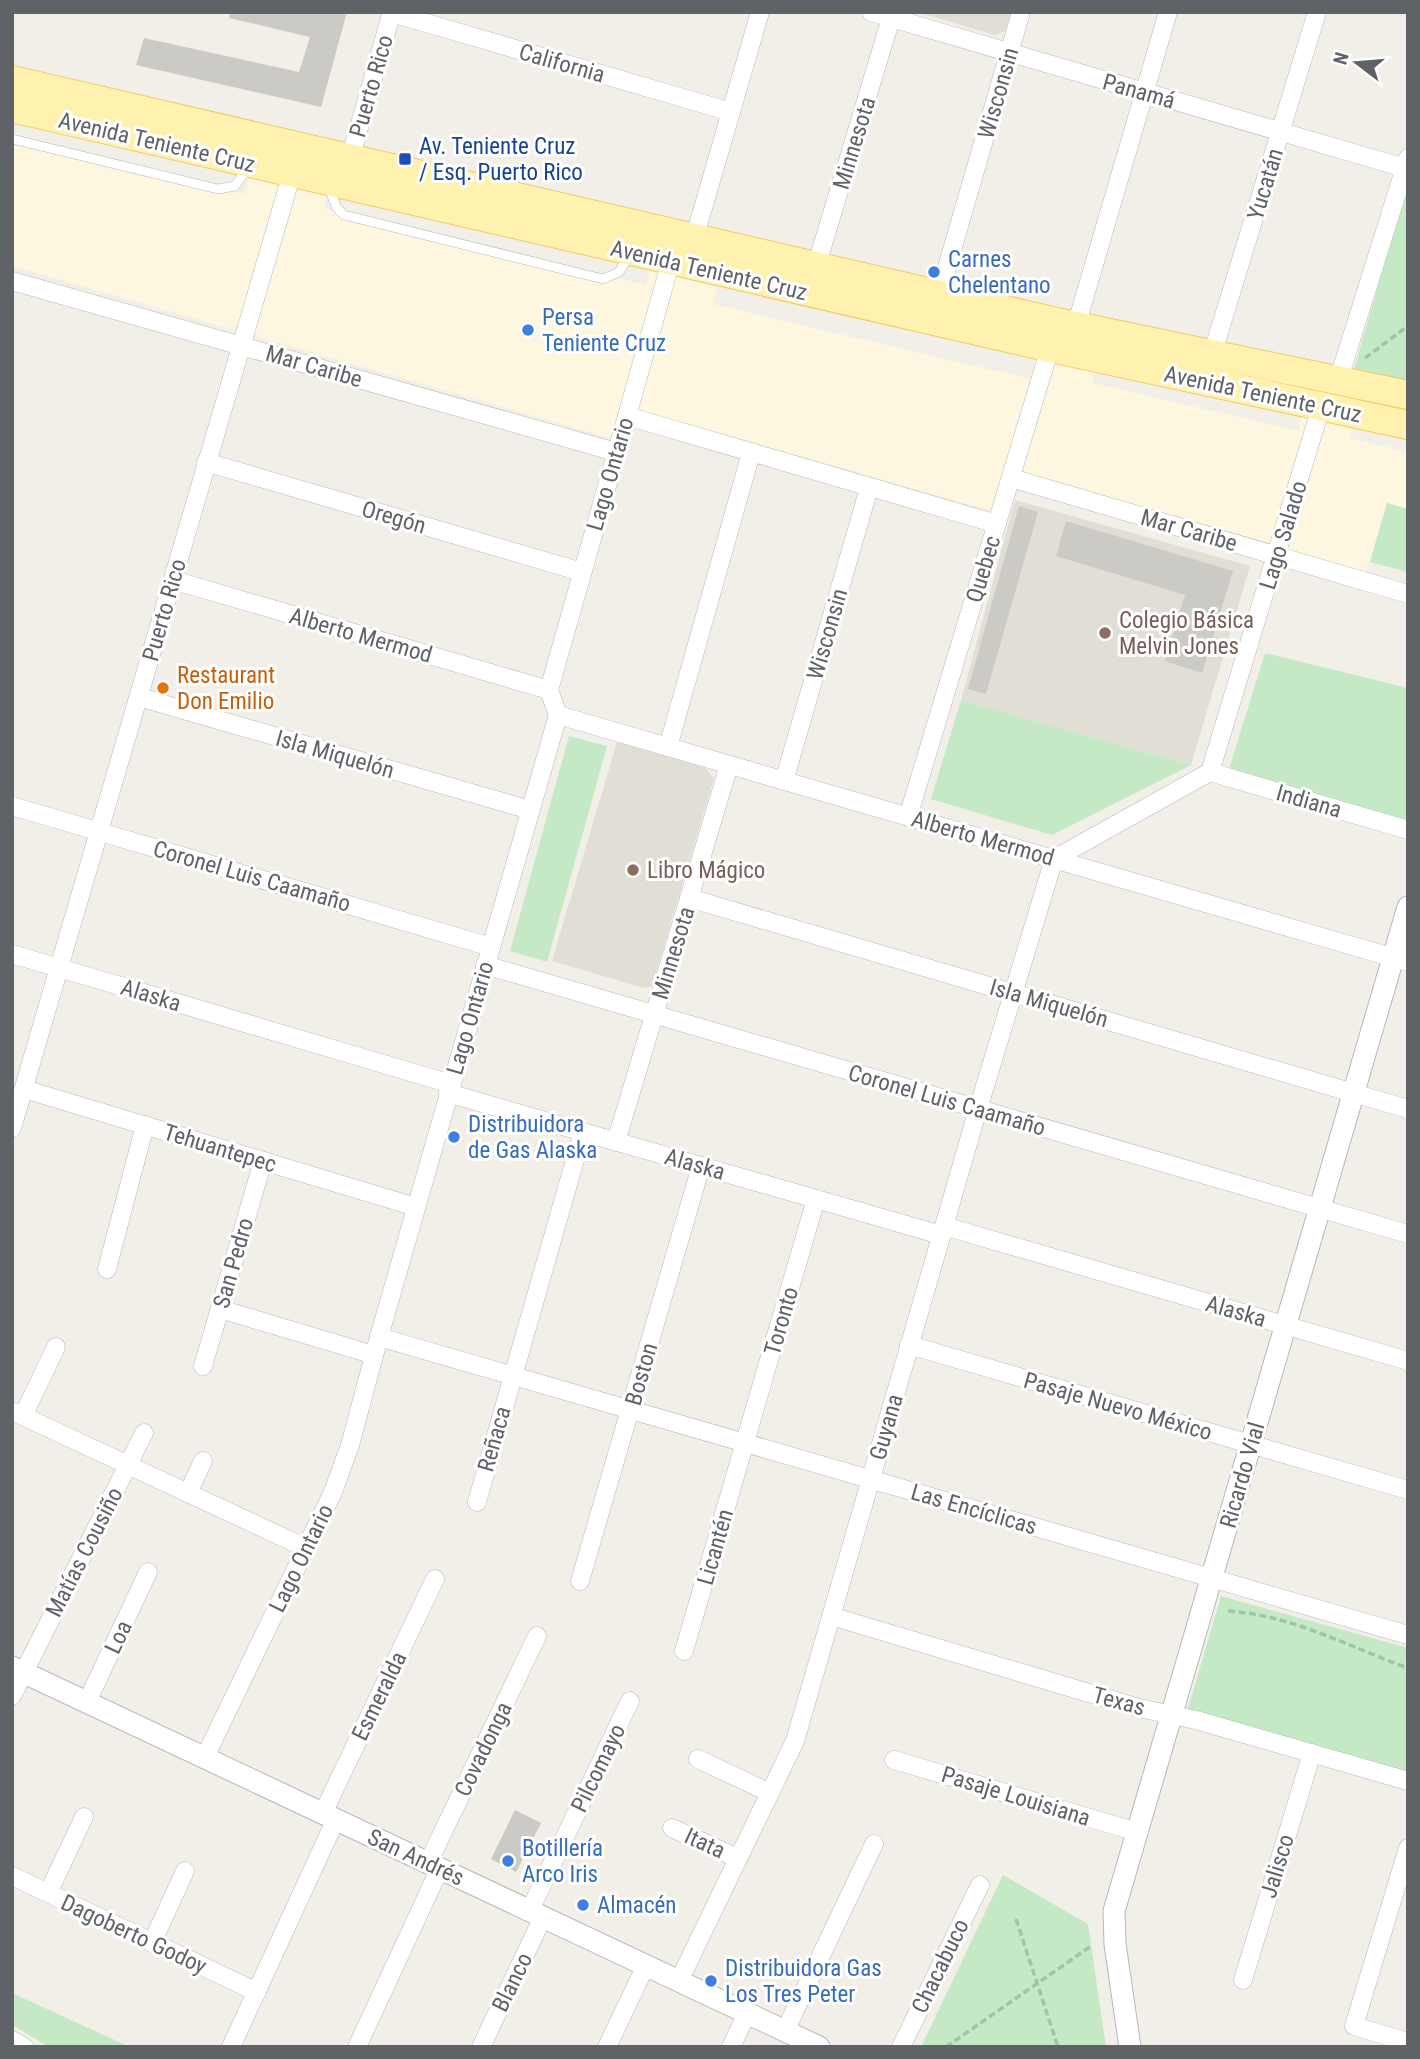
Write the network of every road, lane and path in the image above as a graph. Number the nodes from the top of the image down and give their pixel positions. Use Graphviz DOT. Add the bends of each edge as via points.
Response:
graph roads {
  1 [pos="760,12"];
  2 [pos="871,12"];
  3 [pos="1021,12"];
  4 [pos="1168,12"];
  5 [pos="1317,12"];
  6 [pos="392,13"];
  7 [pos="891,18"];
  8 [pos="1009,53"];
  9 [pos="12,80"];
  10 [pos="1144,92"];
  11 [pos="12,108"];
  12 [pos="731,112"];
  13 [pos="1281,133"];
  14 [pos="12,139"];
  15 [pos="350,159"];
  16 [pos="250,164"];
  17 [pos="1407,165"];
  18 [pos="292,173"];
  19 [pos="694,239"];
  20 [pos="671,261"];
  21 [pos="816,267"];
  22 [pos="12,281"];
  23 [pos="939,295"];
  24 [pos="1408,326"];
  25 [pos="1061,332"];
  26 [pos="240,345"];
  27 [pos="1212,355"];
  28 [pos="1338,381"];
  29 [pos="1408,395"];
  30 [pos="1321,407"];
  31 [pos="626,416"];
  32 [pos="1408,425"];
  33 [pos="616,452"];
  34 [pos="751,453"];
  35 [pos="206,462"];
  36 [pos="1011,478"];
  37 [pos="870,488"];
  38 [pos="997,524"];
  39 [pos="1277,556"];
  40 [pos="582,572"];
  41 [pos="173,580"];
  42 [pos="1408,594"];
  43 [pos="549,690"];
  44 [pos="139,698"];
  45 [pos="558,715"];
  46 [pos="668,747"];
  47 [pos="729,765"];
  48 [pos="1210,772"];
  49 [pos="785,781"];
  50 [pos="12,806"];
  51 [pos="530,810"];
  52 [pos="908,817"];
  53 [pos="1408,830"];
  54 [pos="101,832"];
  55 [pos="1054,859"];
  56 [pos="689,898"];
  57 [pos="1408,907"];
  58 [pos="491,947"];
  59 [pos="12,954"];
  60 [pos="1400,960"];
  61 [pos="485,965"];
  62 [pos="60,968"];
  63 [pos="1013,993"];
  64 [pos="654,1014"];
  65 [pos="24,1088"];
  66 [pos="450,1089"];
  67 [pos="1353,1093"];
  68 [pos="1408,1108"];
  69 [pos="978,1109"];
  70 [pos="145,1125"];
  71 [pos="12,1128"];
  72 [pos="583,1132"];
  73 [pos="616,1142"];
  74 [pos="263,1161"];
  75 [pos="701,1166"];
  76 [pos="816,1199"];
  77 [pos="416,1207"];
  78 [pos="1320,1208"];
  79 [pos="943,1231"];
  80 [pos="1408,1234"];
  81 [pos="107,1269"];
  82 [pos="220,1309"];
  83 [pos="1285,1326"];
  84 [pos="379,1337"];
  85 [pos="909,1345"];
  86 [pos="55,1347"];
  87 [pos="374,1356"];
  88 [pos="1408,1361"];
  89 [pos="203,1366"];
  90 [pos="512,1376"];
  91 [pos="630,1410"];
  92 [pos="18,1413"];
  93 [pos="144,1433"];
  94 [pos="746,1443"];
  95 [pos="1251,1444"];
  96 [pos="203,1461"];
  97 [pos="128,1465"];
  98 [pos="871,1479"];
  99 [pos="1408,1490"];
  100 [pos="188,1493"];
  101 [pos="477,1502"];
  102 [pos="306,1548"];
  103 [pos="148,1572"];
  104 [pos="1212,1578"];
  105 [pos="435,1579"];
  106 [pos="580,1581"];
  107 [pos="1228,1611"];
  108 [pos="831,1616"];
  109 [pos="1408,1635"];
  110 [pos="537,1636"];
  111 [pos="684,1651"];
  112 [pos="1408,1668"];
  113 [pos="18,1670"];
  114 [pos="12,1696"];
  115 [pos="630,1701"];
  116 [pos="87,1702"];
  117 [pos="1171,1714"];
  118 [pos="1311,1753"];
  119 [pos="205,1758"];
  120 [pos="698,1759"];
  121 [pos="894,1760"];
  122 [pos="1408,1781"];
  123 [pos="770,1793"];
  124 [pos="330,1816"];
  125 [pos="84,1817"];
  126 [pos="672,1828"];
  127 [pos="1137,1832"];
  128 [pos="874,1844"];
  129 [pos="1408,1848"];
  130 [pos="737,1858"];
  131 [pos="434,1866"];
  132 [pos="186,1871"];
  133 [pos="12,1876"];
  134 [pos="980,1885"];
  135 [pos="48,1893"];
  136 [pos="1390,1910"];
  137 [pos="536,1913"];
  138 [pos="1408,1915"];
  139 [pos="1016,1919"];
  140 [pos="152,1943"];
  141 [pos="1091,1947"];
  142 [pos="646,1965"];
  143 [pos="1243,1980"];
  144 [pos="679,1981"];
  145 [pos="1036,1984"];
  146 [pos="257,1992"];
  147 [pos="747,2013"];
  148 [pos="785,2031"];
  149 [pos="12,2040"];
  150 [pos="1408,2042"];
  151 [pos="24,2047"];
  152 [pos="232,2047"];
  153 [pos="357,2047"];
  154 [pos="481,2047"];
  155 [pos="607,2047"];
  156 [pos="731,2047"];
  157 [pos="819,2047"];
  158 [pos="901,2047"];
  159 [pos="946,2047"];
  160 [pos="1058,2047"];
  161 [pos="1130,2047"];
  1 -- 12 [label="street"];
  2 -- 7 [label="street, Panamá"];
  3 -- 8 [label="street, Wisconsin"];
  4 -- 10 [label="street, Quebec"];
  5 -- 13 [label="street, Yucatán"];
  6 -- 12 [label="street, California"];
  6 -- 15 [label="street, Puerto Rico"];
  7 -- 8 [label="street, Panamá"];
  7 -- 21 [label="street, Minnesota"];
  8 -- 10 [label="street, Panamá"];
  8 -- 23 [label="street, Wisconsin"];
  9 -- 15 [label="main road, Avenida Teniente Cruz"];
  10 -- 13 [label="street, Panamá"];
  10 -- 25 [label="street, Quebec"];
  11 -- 16 [label="main road, Avenida Teniente Cruz"];
  12 -- 19 [label="street"];
  13 -- 17 [label="street, Panamá"];
  13 -- 27 [label="street, Yucatán"];
  14 -- 16 [label="lane" via="218,189 235,186"];
  15 -- 19 [label="main road, Avenida Teniente Cruz"];
  16 -- 18 [label="main road, Avenida Teniente Cruz"];
  17 -- 28 [label="street"];
  18 -- 20 [label="main road, Avenida Teniente Cruz"];
  18 -- 26 [label="street, Puerto Rico"];
  19 -- 21 [label="main road, Avenida Teniente Cruz"];
  20 -- 25 [label="main road, Avenida Teniente Cruz"];
  20 -- 31 [label="street, Lago Ontario"];
  21 -- 23 [label="main road, Avenida Teniente Cruz"];
  22 -- 26 [label="street, Mar Caribe"];
  23 -- 25 [label="main road, Avenida Teniente Cruz"];
  24 -- 28 [label="path"];
  25 -- 27 [label="main road, Avenida Teniente Cruz"];
  25 -- 30 [label="main road, Avenida Teniente Cruz"];
  25 -- 36 [label="street, Quebec"];
  26 -- 33 [label="street, Mar Caribe"];
  26 -- 35 [label="street, Puerto Rico"];
  27 -- 28 [label="main road, Avenida Teniente Cruz"];
  28 -- 29 [label="main road, Avenida Teniente Cruz"];
  30 -- 32 [label="main road, Avenida Teniente Cruz"];
  30 -- 39 [label="street, Lago Salado"];
  31 -- 33 [label="street, Lago Ontario"];
  31 -- 34 [label="street"];
  33 -- 40 [label="street, Lago Ontario"];
  34 -- 37 [label="street"];
  34 -- 46 [label="street"];
  35 -- 40 [label="street, Oregón"];
  35 -- 41 [label="street, Puerto Rico"];
  36 -- 38 [label="street, Quebec"];
  36 -- 39 [label="street, Mar Caribe"];
  37 -- 38 [label="street"];
  37 -- 49 [label="street, Wisconsin"];
  38 -- 52 [label="street, Quebec"];
  39 -- 42 [label="street, Mar Caribe"];
  39 -- 48 [label="street, Lago Salado"];
  40 -- 43 [label="street, Lago Ontario"];
  41 -- 43 [label="street, Alberto Mermod"];
  41 -- 44 [label="street, Puerto Rico"];
  43 -- 45 [label="street"];
  44 -- 51 [label="street, Isla Miquelón"];
  44 -- 54 [label="street, Puerto Rico"];
  45 -- 46 [label="street, Alberto Mermod"];
  45 -- 51 [label="street, Lago Ontario"];
  46 -- 47 [label="street, Alberto Mermod"];
  47 -- 49 [label="street, Alberto Mermod"];
  47 -- 56 [label="street, Minnesota"];
  48 -- 53 [label="street, Indiana"];
  48 -- 55 [label="street"];
  49 -- 52 [label="street, Alberto Mermod"];
  50 -- 54 [label="street, Coronel Luis Caamaño"];
  51 -- 58 [label="street, Lago Ontario"];
  52 -- 55 [label="street, Alberto Mermod"];
  54 -- 58 [label="street, Coronel Luis Caamaño"];
  54 -- 62 [label="street, Puerto Rico"];
  55 -- 60 [label="street, Alberto Mermod"];
  55 -- 63 [label="street, Guyana"];
  56 -- 63 [label="street, Isla Miquelón"];
  56 -- 64 [label="street, Minnesota"];
  57 -- 60 [label="street, Ricardo Vial"];
  58 -- 61 [label="street, Lago Ontario"];
  59 -- 62 [label="street, Alaska"];
  60 -- 67 [label="street, Ricardo Vial"];
  61 -- 64 [label="street, Coronel Luis Caamaño"];
  61 -- 66 [label="street, Lago Ontario"];
  62 -- 65 [label="street, Puerto Rico"];
  62 -- 66 [label="street, Alaska"];
  63 -- 67 [label="street, Isla Miquelón"];
  63 -- 69 [label="street, Guyana"];
  64 -- 69 [label="street, Coronel Luis Caamaño"];
  64 -- 73 [label="street, Minnesota"];
  65 -- 70 [label="street, Tehuantepec"];
  65 -- 71 [label="street, Puerto Rico"];
  66 -- 72 [label="street, Alaska"];
  66 -- 77 [label="street, Lago Ontario"];
  67 -- 68 [label="street, Isla Miquelón"];
  67 -- 78 [label="street, Ricardo Vial"];
  69 -- 78 [label="street, Coronel Luis Caamaño"];
  69 -- 79 [label="street, Guyana"];
  70 -- 74 [label="street, Tehuantepec"];
  70 -- 81 [label="street"];
  72 -- 73 [label="street, Alaska"];
  72 -- 90 [label="street"];
  73 -- 75 [label="street, Alaska"];
  74 -- 77 [label="street, Tehuantepec"];
  74 -- 82 [label="street, San Pedro"];
  75 -- 76 [label="street, Alaska"];
  75 -- 91 [label="street, Boston"];
  76 -- 79 [label="street, Alaska"];
  76 -- 94 [label="street, Toronto"];
  77 -- 84 [label="street, Lago Ontario"];
  78 -- 80 [label="street, Coronel Luis Caamaño"];
  78 -- 83 [label="street, Ricardo Vial"];
  79 -- 83 [label="street, Alaska"];
  79 -- 85 [label="street, Guyana"];
  82 -- 87 [label="street"];
  82 -- 89 [label="street, San Pedro"];
  83 -- 88 [label="street, Alaska"];
  83 -- 95 [label="street, Ricardo Vial"];
  84 -- 87 [label="street, Lago Ontario"];
  84 -- 90 [label="street, Las Encíclicas"];
  85 -- 95 [label="street, Pasaje Nuevo México"];
  85 -- 98 [label="street, Guyana"];
  86 -- 92 [label="street"];
  87 -- 102 [label="street, Lago Ontario" via="342,1469"];
  90 -- 91 [label="street, Las Encíclicas"];
  90 -- 101 [label="street, Reñaca"];
  91 -- 94 [label="street, Las Encíclicas"];
  91 -- 106 [label="street, Boston"];
  92 -- 97 [label="street"];
  93 -- 97 [label="street, Matías Cousiño"];
  94 -- 98 [label="street, Las Encíclicas"];
  94 -- 111 [label="street, Licantén"];
  95 -- 99 [label="street, Pasaje Nuevo México"];
  95 -- 104 [label="street, Ricardo Vial"];
  96 -- 100 [label="street"];
  97 -- 100 [label="street"];
  97 -- 113 [label="street, Matías Cousiño"];
  98 -- 104 [label="street, Las Encíclicas"];
  98 -- 108 [label="street, Guyana"];
  100 -- 102 [label="street"];
  102 -- 119 [label="street, Lago Ontario"];
  103 -- 116 [label="street, Loa"];
  104 -- 109 [label="street, Las Encíclicas"];
  104 -- 117 [label="street, Ricardo Vial"];
  105 -- 124 [label="street, Esmeralda"];
  107 -- 112 [label="path" via="1271,1617"];
  108 -- 117 [label="street, Texas"];
  108 -- 123 [label="street, Guyana" via="795,1741"];
  110 -- 131 [label="street, Covadonga"];
  113 -- 114 [label="street, Matías Cousiño"];
  113 -- 116 [label="street, San Andrés"];
  115 -- 137 [label="street, Pilcomayo"];
  116 -- 119 [label="street, San Andrés"];
  117 -- 118 [label="street, Texas"];
  117 -- 127 [label="street, Ricardo Vial"];
  118 -- 122 [label="street, Texas"];
  118 -- 143 [label="street, Jalisco"];
  119 -- 124 [label="street, San Andrés"];
  120 -- 123 [label="street"];
  121 -- 127 [label="street, Pasaje Louisiana"];
  123 -- 130 [label="street, Guyana"];
  124 -- 131 [label="street, San Andrés"];
  124 -- 146 [label="street, Esmeralda"];
  125 -- 135 [label="street"];
  126 -- 130 [label="street, Itata"];
  127 -- 161 [label="street, Ricardo Vial" via="1113,1921"];
  128 -- 148 [label="street"];
  129 -- 136 [label="street"];
  130 -- 144 [label="street, Guyana"];
  131 -- 137 [label="street, San Andrés"];
  131 -- 153 [label="street, Covadonga"];
  132 -- 140 [label="street"];
  133 -- 135 [label="street, Dagoberto Godoy"];
  134 -- 158 [label="street, Chacabuco"];
  135 -- 140 [label="street, Dagoberto Godoy"];
  136 -- 138 [label="street"];
  136 -- 150 [label="street" via="1353,2026"];
  137 -- 142 [label="street, San Andrés"];
  137 -- 154 [label="street, Blanco"];
  139 -- 145 [label="path"];
  140 -- 146 [label="street, Dagoberto Godoy"];
  141 -- 145 [label="path"];
  142 -- 144 [label="street, San Andrés"];
  142 -- 155 [label="street"];
  144 -- 147 [label="street, San Andrés"];
  145 -- 159 [label="path"];
  145 -- 160 [label="path"];
  146 -- 152 [label="street, Esmeralda"];
  147 -- 148 [label="street, San Andrés"];
  147 -- 156 [label="street"];
  148 -- 157 [label="street, San Andrés"];
  149 -- 151 [label="street"];
}
